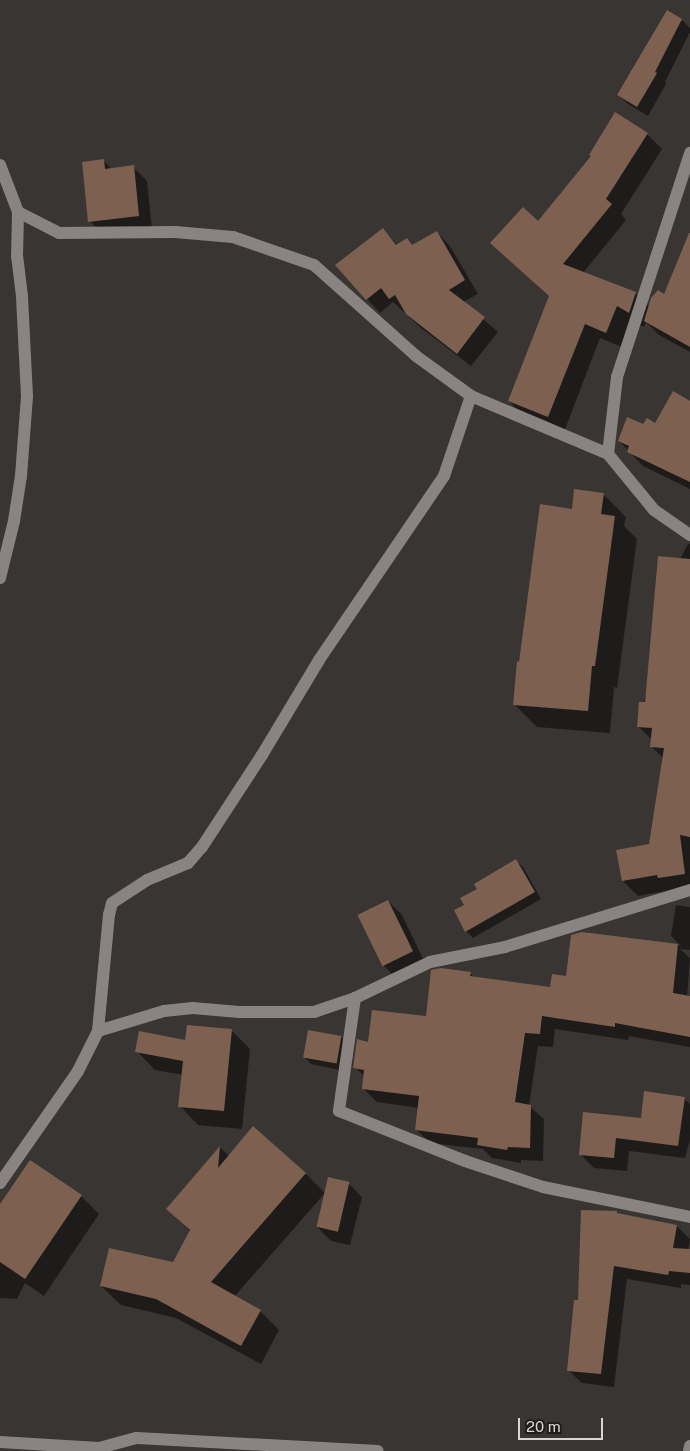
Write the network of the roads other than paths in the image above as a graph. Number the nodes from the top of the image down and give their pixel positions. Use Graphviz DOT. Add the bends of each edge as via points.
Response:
graph roads {
  1 [pos="690,154"];
  2 [pos="0,164"];
  3 [pos="18,212"];
  4 [pos="471,396"];
  5 [pos="608,454"];
  6 [pos="690,535"];
  7 [pos="0,578"];
  8 [pos="690,890"];
  9 [pos="355,998"];
  10 [pos="98,1031"];
  11 [pos="0,1183"];
  12 [pos="690,1217"];
  13 [pos="0,1442"];
  14 [pos="690,1446"];
  15 [pos="378,1451"];
  16 [pos="690,1451"];
  1 -- 5 [label="street" via="617,377"];
  2 -- 3 [label="street"];
  3 -- 4 [label="street" via="59,233 175,232 233,237 314,265 416,356"];
  3 -- 7 [label="street" via="17,257 27,396 17,503"];
  4 -- 5 [label="street"];
  4 -- 10 [label="street" via="444,476 319,660 202,847 188,863 147,880 112,903"];
  5 -- 6 [label="street" via="654,510"];
  8 -- 9 [label="street" via="505,947 430,962"];
  9 -- 10 [label="street" via="314,1012 164,1010"];
  9 -- 12 [label="street" via="339,1111 465,1161 543,1187"];
  10 -- 11 [label="street" via="78,1071"];
  13 -- 15 [label="street" via="99,1448 137,1438"];
  14 -- 16 [label="street"];
}
